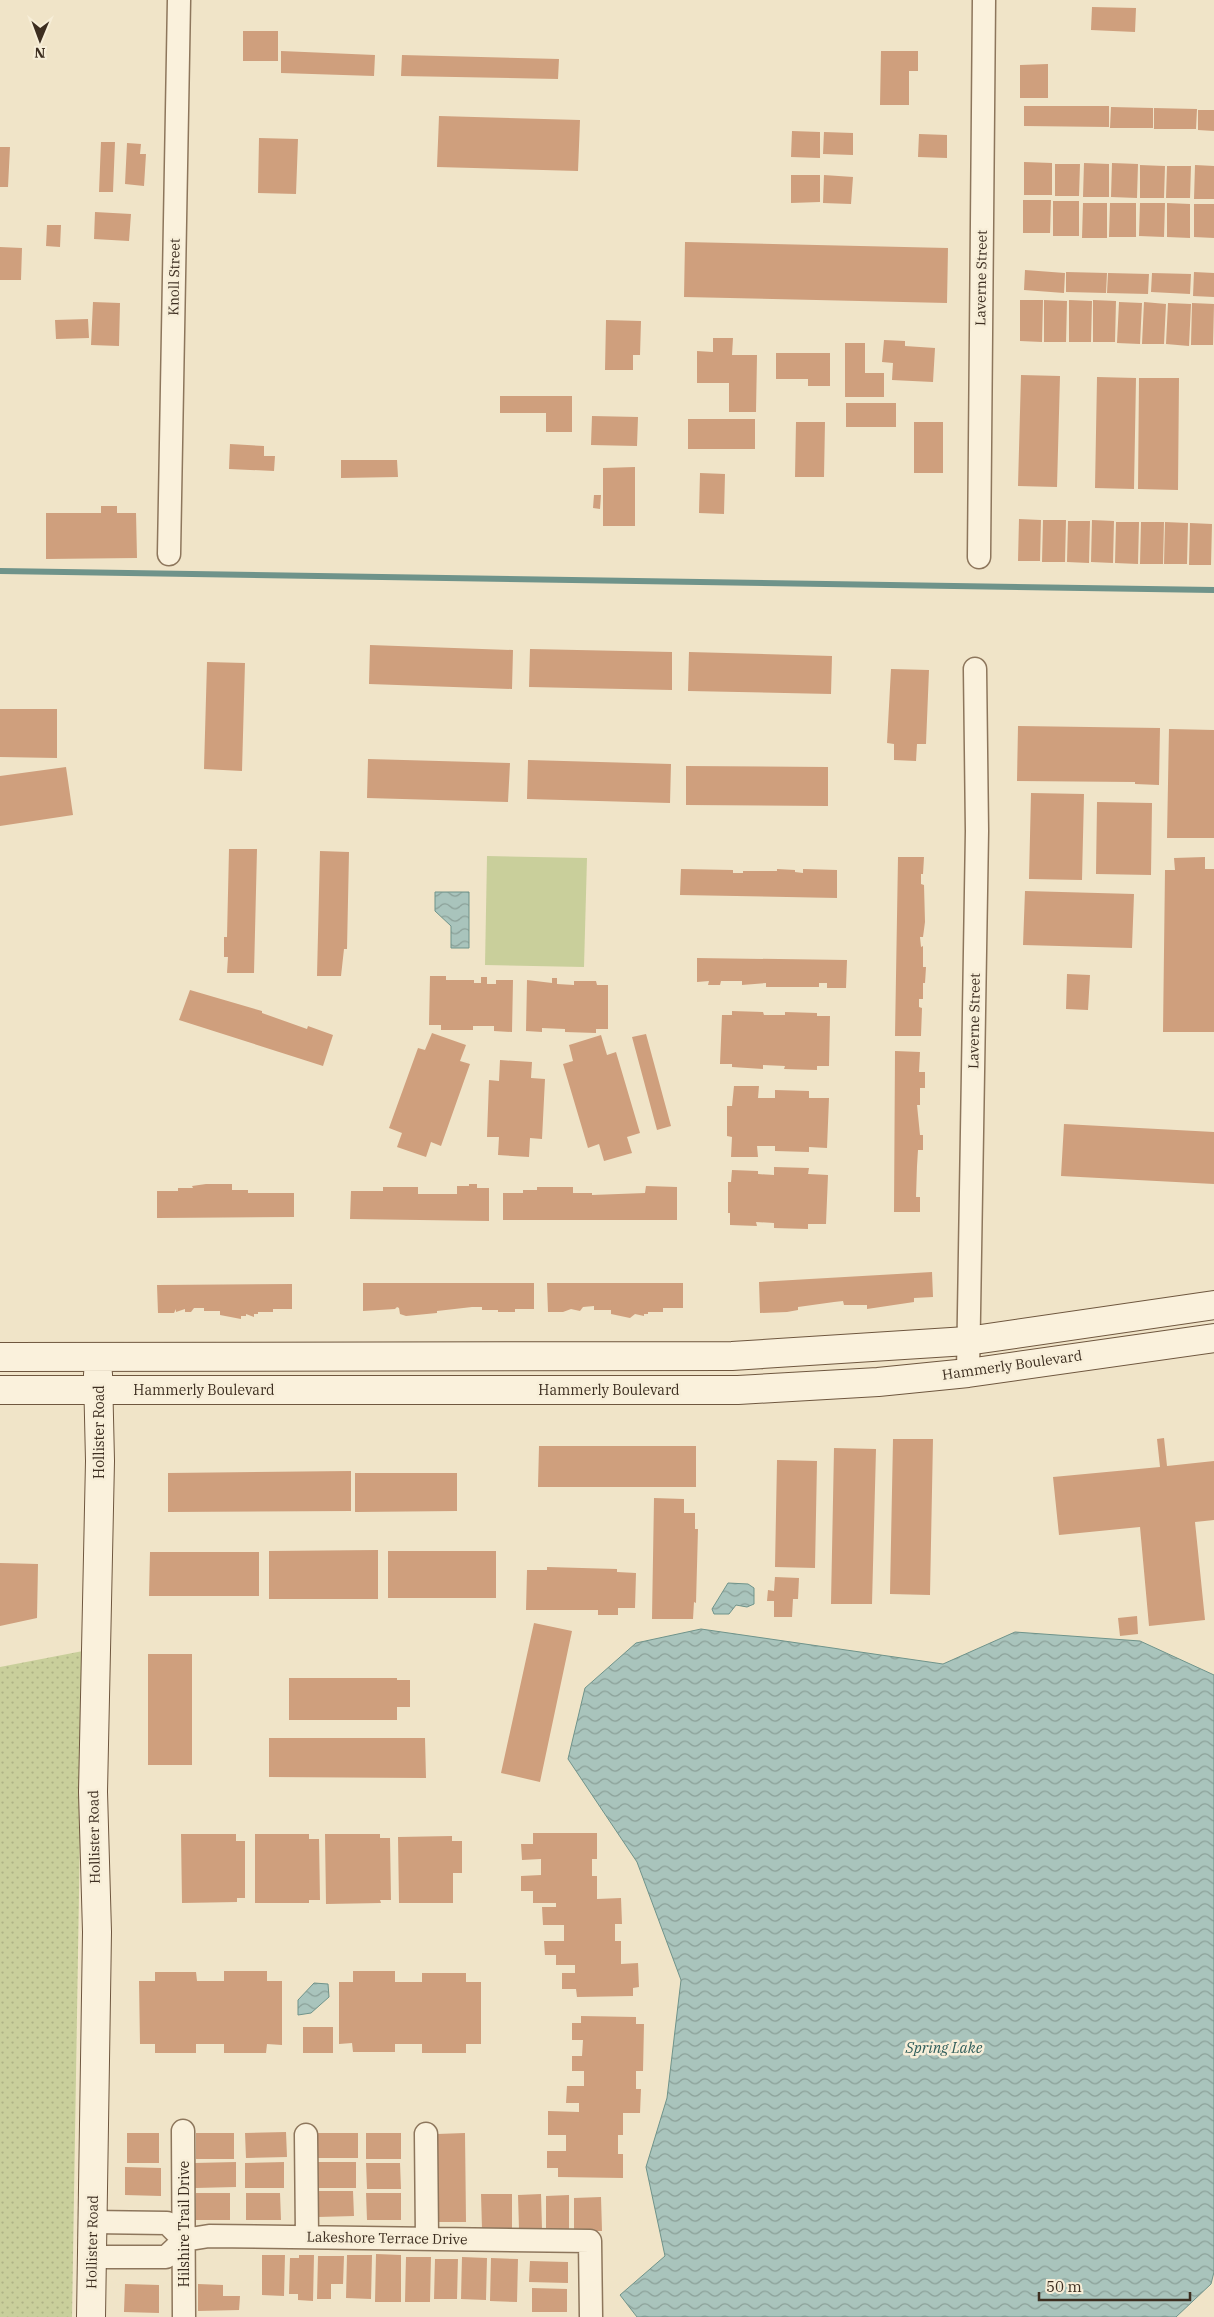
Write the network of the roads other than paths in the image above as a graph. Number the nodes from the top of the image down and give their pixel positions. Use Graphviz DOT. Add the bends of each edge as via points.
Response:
graph roads {
  1 [pos="179,0"];
  2 [pos="984,0"];
  3 [pos="169,554"];
  4 [pos="979,557"];
  5 [pos="975,670"];
  6 [pos="1214,1305"];
  7 [pos="1214,1338"];
  8 [pos="967,1341"];
  9 [pos="732,1356"];
  10 [pos="0,1357"];
  11 [pos="98,1357"];
  12 [pos="426,1357"];
  13 [pos="968,1373"];
  14 [pos="0,1390"];
  15 [pos="98,1390"];
  16 [pos="426,1390"];
  17 [pos="738,1390"];
  18 [pos="183,2131"];
  19 [pos="426,2134"];
  20 [pos="306,2135"];
  21 [pos="92,2222"];
  22 [pos="307,2236"];
  23 [pos="427,2238"];
  24 [pos="184,2240"];
  25 [pos="92,2257"];
  26 [pos="91,2317"];
  27 [pos="184,2317"];
  28 [pos="592,2317"];
  1 -- 3 [label="street, Knoll Street"];
  2 -- 4 [label="street, Laverne Street"];
  5 -- 8 [label="street, Laverne Street" via="977,823"];
  6 -- 8 [label="main road"];
  7 -- 13 [label="main road, Hammerly Boulevard"];
  8 -- 9 [label="main road"];
  8 -- 13 [label="street, Laverne Street"];
  9 -- 12 [label="main road"];
  9 -- 17 [label="main road"];
  10 -- 11 [label="main road"];
  11 -- 12 [label="main road"];
  11 -- 15 [label="main road, Hollister Road"];
  12 -- 16 [label="main road"];
  13 -- 17 [label="main road, Hammerly Boulevard"];
  14 -- 15 [label="main road, Hammerly Boulevard"];
  15 -- 16 [label="main road, Hammerly Boulevard"];
  15 -- 21 [label="main road, Hollister Road" via="100,1461 93,1792 97,1932"];
  16 -- 17 [label="main road, Hammerly Boulevard"];
  18 -- 24 [label="street, Hilshire Trail Drive"];
  19 -- 23 [label="street"];
  20 -- 22 [label="street"];
  21 -- 24 [label="street" via="167,2223"];
  21 -- 25 [label="main road, Hollister Road"];
  22 -- 23 [label="street, Lakeshore Terrace Drive"];
  22 -- 24 [label="street, Lakeshore Terrace Drive" via="209,2236"];
  23 -- 28 [label="street, Lakeshore Terrace Drive" via="590,2241"];
  24 -- 25 [label="street" via="166,2257"];
  24 -- 27 [label="street, Hilshire Trail Drive"];
  25 -- 26 [label="main road, Hollister Road"];
}
